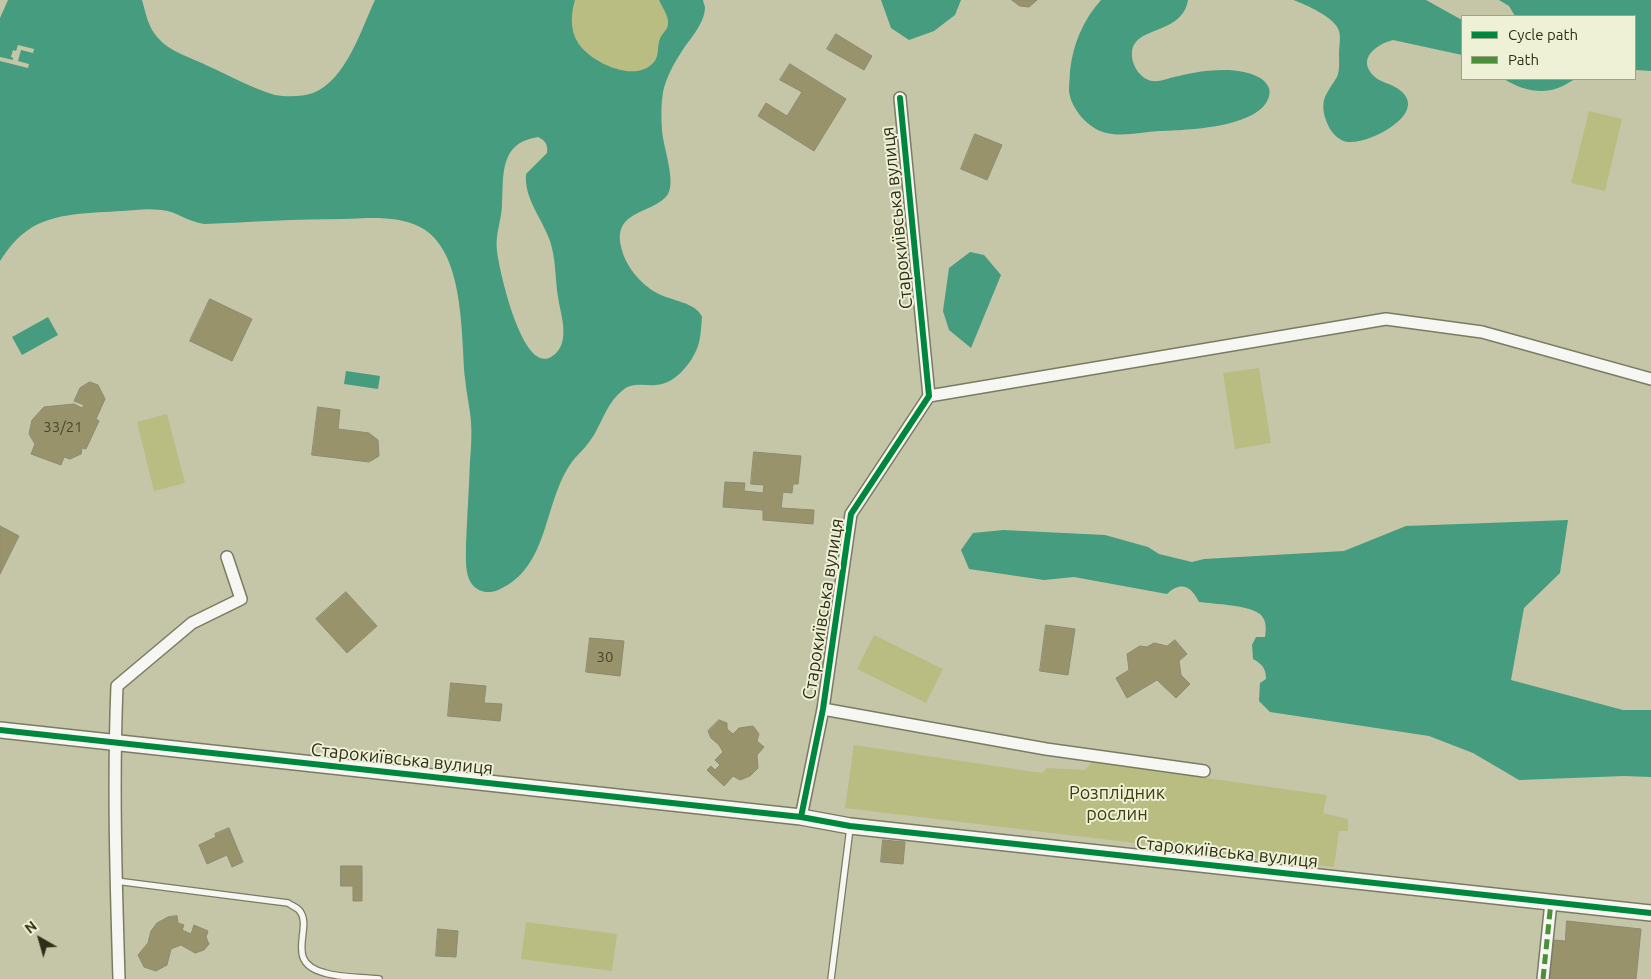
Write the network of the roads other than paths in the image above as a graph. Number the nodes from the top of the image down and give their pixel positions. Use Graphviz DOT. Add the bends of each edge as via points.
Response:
graph roads {
  1 [pos="900,98"];
  2 [pos="1651,379"];
  3 [pos="929,396"];
  4 [pos="227,557"];
  5 [pos="823,709"];
  6 [pos="0,730"];
  7 [pos="115,743"];
  8 [pos="1204,770"];
  9 [pos="801,817"];
  10 [pos="850,826"];
  11 [pos="116,881"];
  12 [pos="1550,902"];
  13 [pos="1651,913"];
  14 [pos="119,979"];
  15 [pos="379,979"];
  16 [pos="831,979"];
  17 [pos="1542,979"];
  1 -- 3 [label="street, Старокиївська вулиця"];
  2 -- 3 [label="street" via="1482,332 1386,319"];
  3 -- 5 [label="street, Старокиївська вулиця" via="852,514"];
  4 -- 7 [label="street" via="240,598 192,623 117,686"];
  5 -- 8 [label="street, Старокиївська вулиця" via="1046,749"];
  5 -- 9 [label="street, Старокиївська вулиця"];
  6 -- 7 [label="street, Старокиївська вулиця"];
  7 -- 9 [label="street, Старокиївська вулиця"];
  7 -- 11 [label="street"];
  9 -- 10 [label="street, Старокиївська вулиця"];
  10 -- 12 [label="street, Старокиївська вулиця"];
  10 -- 16 [label="lane"];
  11 -- 14 [label="street"];
  11 -- 15 [label="lane" via="288,904 299,909 303,919 301,956 309,966 324,973"];
  12 -- 13 [label="street, Старокиївська вулиця"];
  12 -- 17 [label="street"];
}
